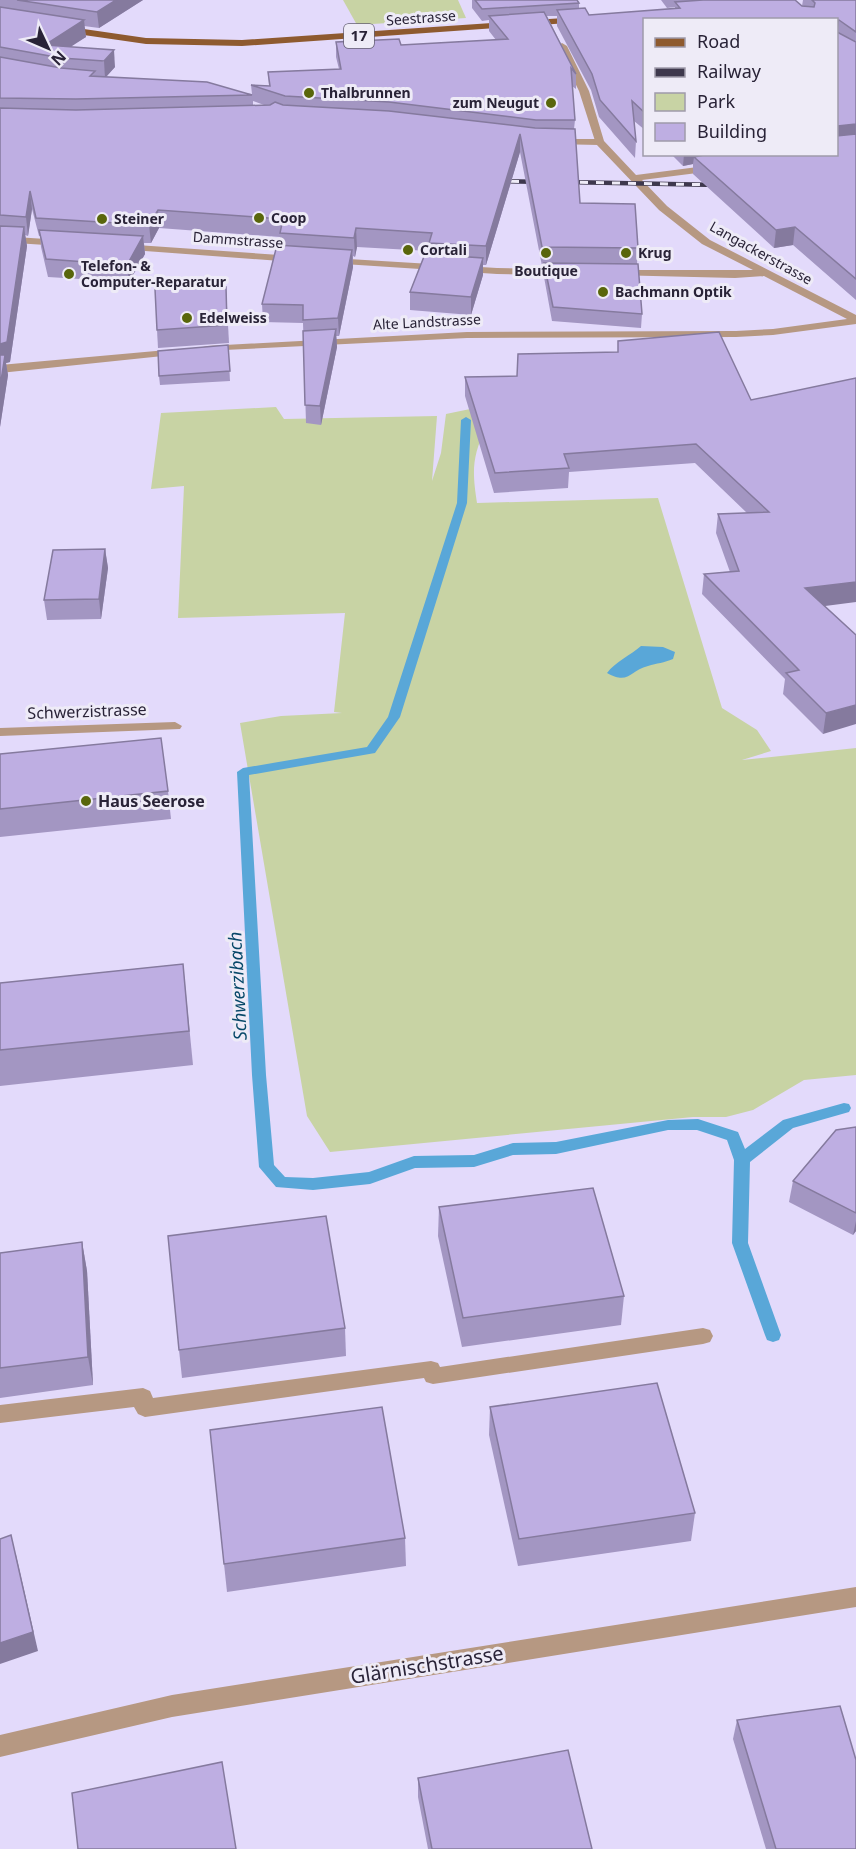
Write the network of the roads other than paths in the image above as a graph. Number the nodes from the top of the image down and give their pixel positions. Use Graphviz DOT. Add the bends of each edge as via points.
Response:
graph roads {
  1 [pos="594,19"];
  2 [pos="548,22"];
  3 [pos="52,27"];
  4 [pos="545,141"];
  5 [pos="599,142"];
  6 [pos="728,165"];
  7 [pos="634,178"];
  8 [pos="0,239"];
  9 [pos="71,244"];
  10 [pos="106,246"];
  11 [pos="581,273"];
  12 [pos="605,273"];
  13 [pos="762,273"];
  14 [pos="856,320"];
  15 [pos="0,369"];
  16 [pos="175,726"];
  17 [pos="0,732"];
  18 [pos="703,1336"];
  19 [pos="0,1414"];
  20 [pos="856,1597"];
  21 [pos="0,1746"];
  1 -- 2 [label="main road, Seestrasse / 17"];
  2 -- 3 [label="main road, Seestrasse / 17" via="242,43 146,41"];
  2 -- 5 [label="street, Langackerstrasse" via="584,91"];
  4 -- 5 [label="street"];
  5 -- 7 [label="street, Langackerstrasse"];
  6 -- 7 [label="street"];
  7 -- 13 [label="street, Langackerstrasse" via="663,208 706,242"];
  8 -- 9 [label="street"];
  10 -- 11 [label="street, Dammstrasse"];
  12 -- 13 [label="street"];
  13 -- 14 [label="street, Langackerstrasse"];
  14 -- 15 [label="street, Alte Landstrasse" via="736,334 467,335 193,350"];
  16 -- 17 [label="street, Schwerzistrasse"];
  18 -- 19 [label="street" via="433,1376 431,1369 145,1408 143,1397"];
  20 -- 21 [label="street, Glärnischstrasse" via="172,1706"];
}
